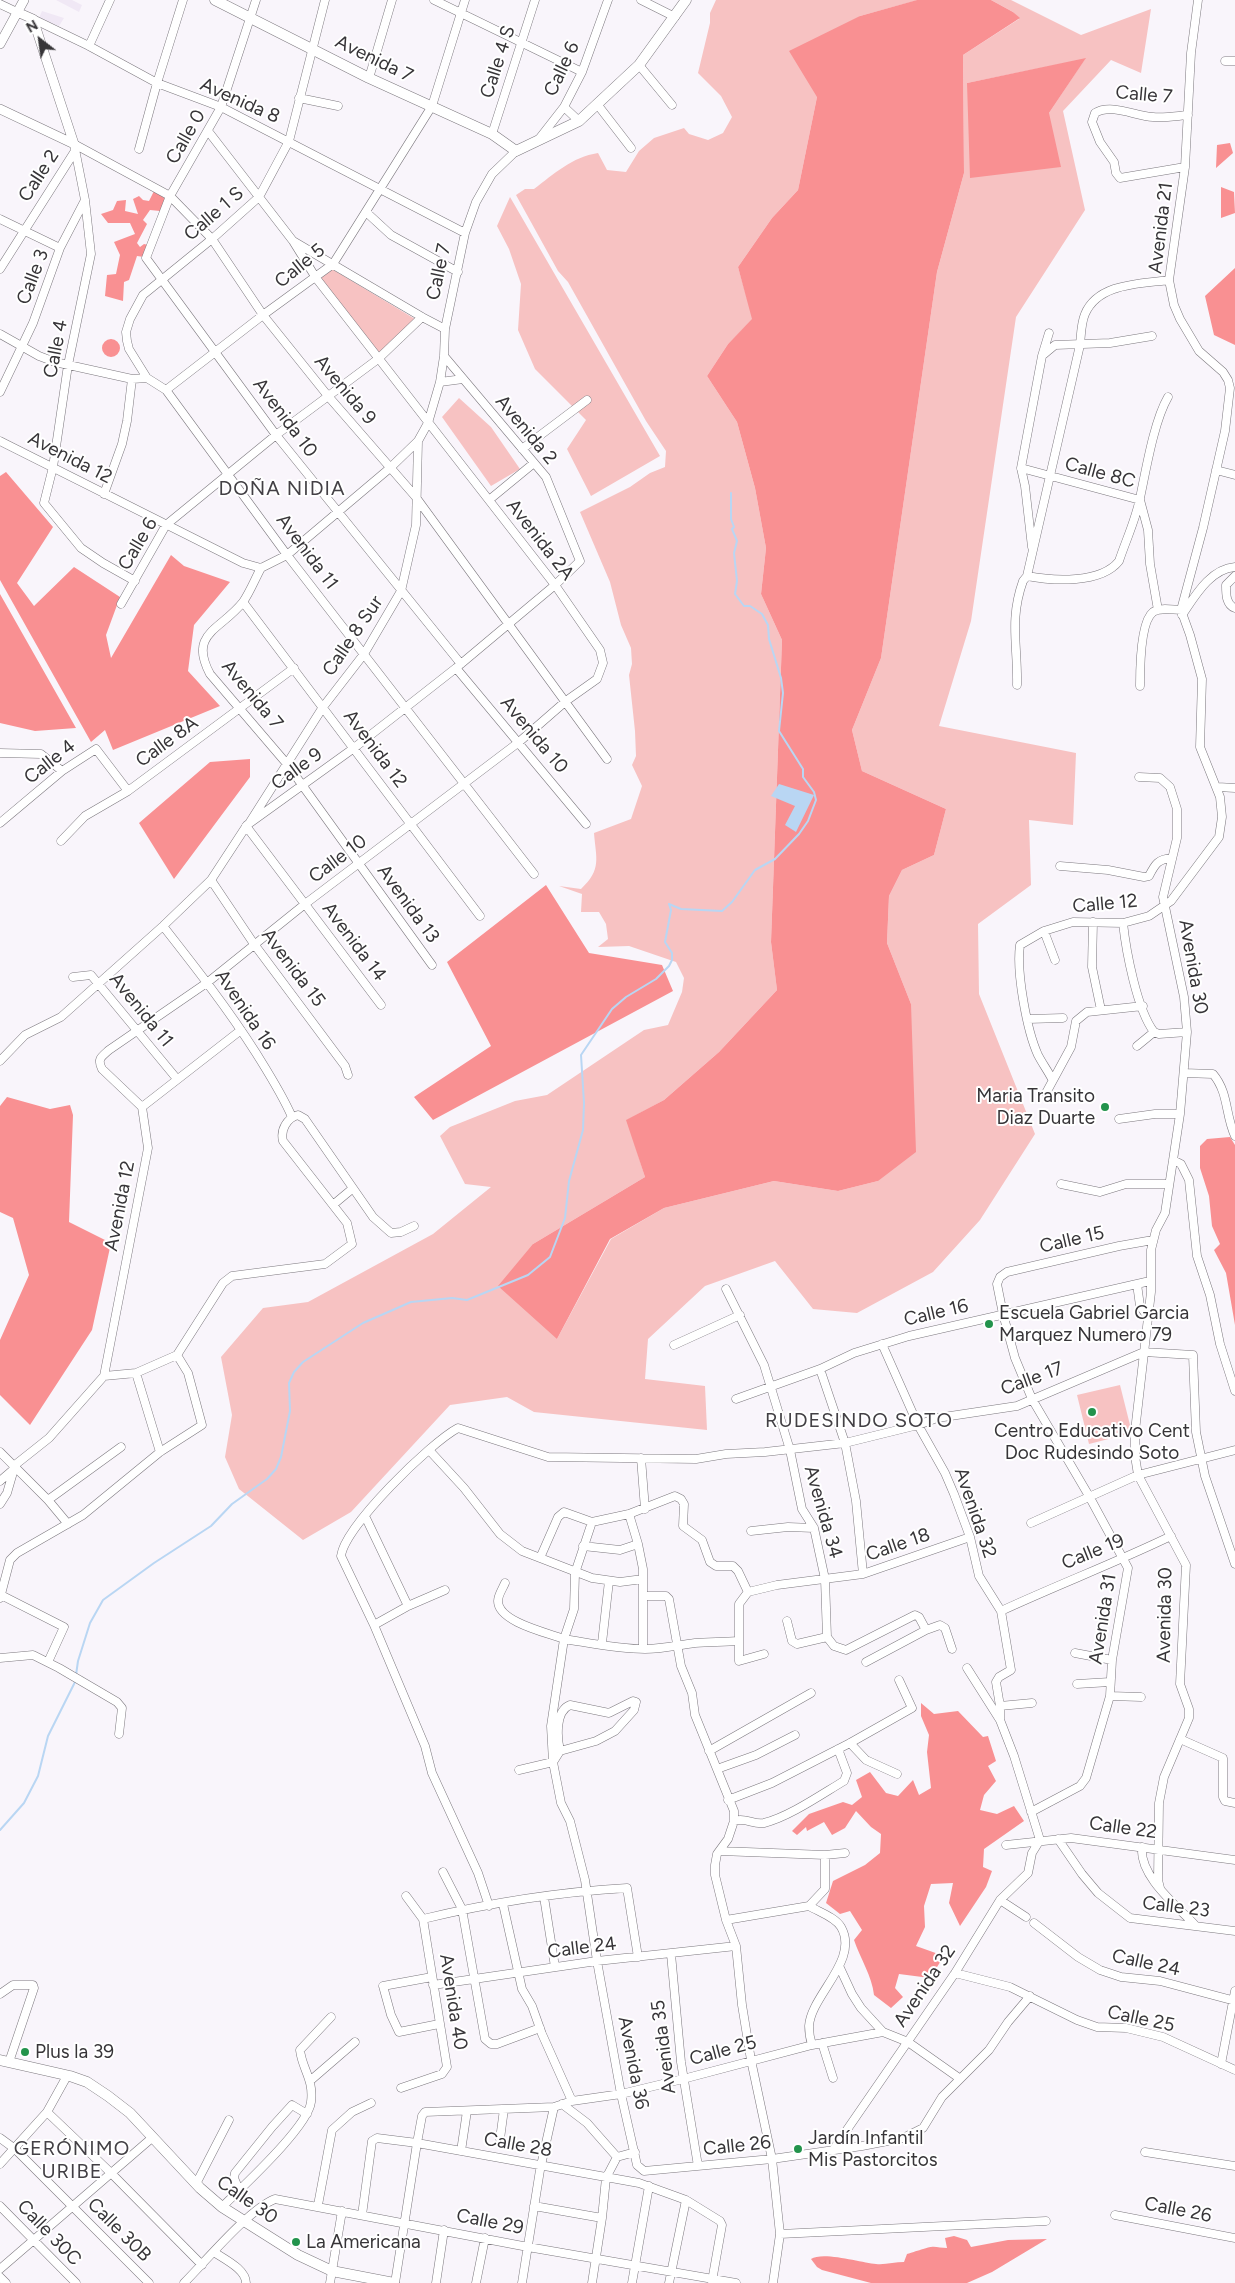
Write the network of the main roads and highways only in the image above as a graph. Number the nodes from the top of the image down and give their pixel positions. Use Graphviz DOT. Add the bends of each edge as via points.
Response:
graph roads {
  1 [pos="215,0"];
  2 [pos="686,0"];
  3 [pos="516,151"];
  4 [pos="4,2061"];
  5 [pos="395,2283"];
  1 -- 3 [label="main road, Avenida 7" via="370,78 492,134"];
  2 -- 3 [label="main road, Calle 7" via="639,64 579,120"];
  4 -- 5 [label="main road, Calle 30" via="87,2082 130,2113 222,2207 298,2255 332,2271"];
}
